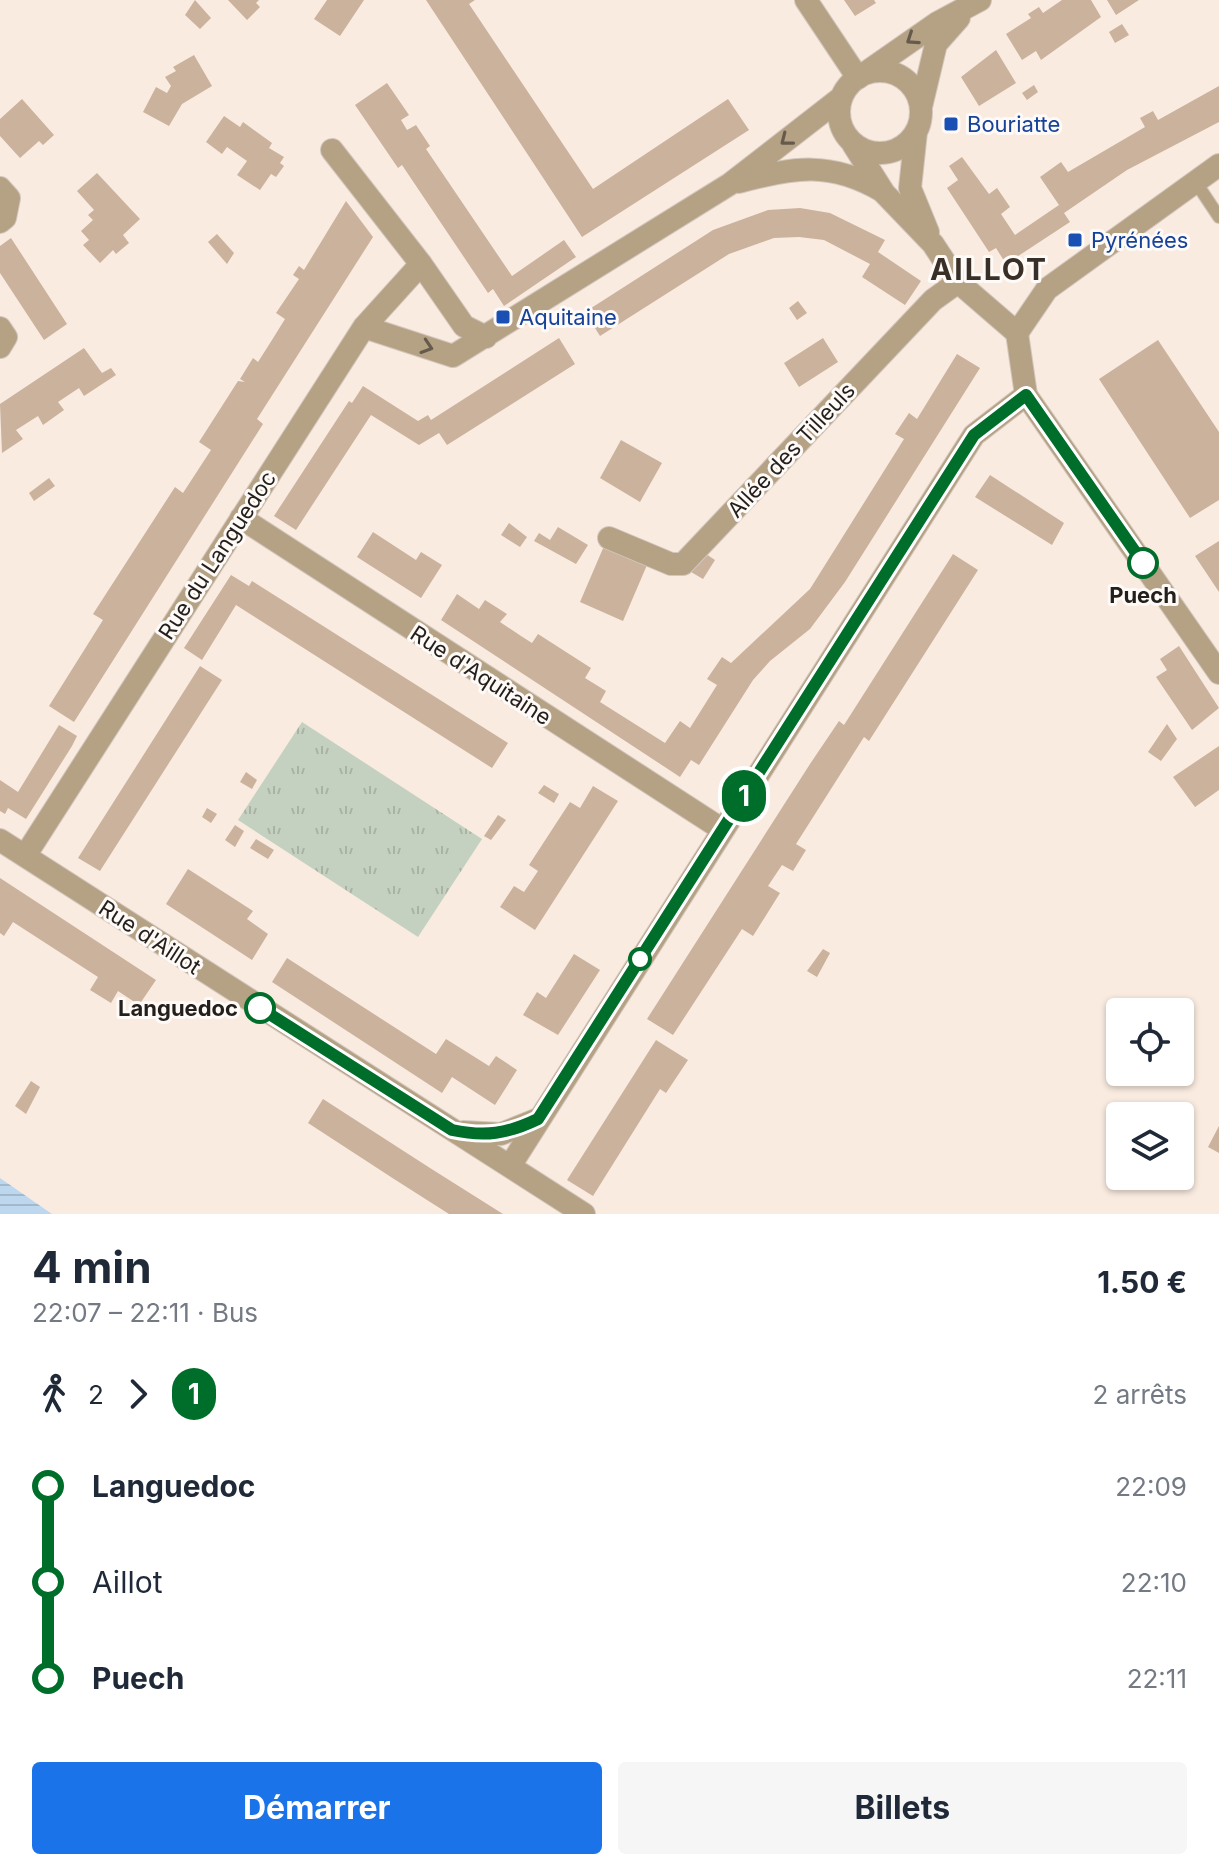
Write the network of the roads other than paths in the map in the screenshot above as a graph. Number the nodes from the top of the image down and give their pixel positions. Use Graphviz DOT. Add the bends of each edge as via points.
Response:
graph roads {
  1 [pos="806,0"];
  2 [pos="975,3"];
  3 [pos="858,78"];
  4 [pos="842,97"];
  5 [pos="921,107"];
  6 [pos="916,132"];
  7 [pos="853,144"];
  8 [pos="332,150"];
  9 [pos="889,152"];
  10 [pos="1219,165"];
  11 [pos="858,169"];
  12 [pos="1195,181"];
  13 [pos="730,184"];
  14 [pos="5,193"];
  15 [pos="1219,217"];
  16 [pos="0,222"];
  17 [pos="933,244"];
  18 [pos="421,264"];
  19 [pos="958,282"];
  20 [pos="364,327"];
  21 [pos="0,328"];
  22 [pos="1017,333"];
  23 [pos="486,337"];
  24 [pos="0,347"];
  25 [pos="1026,395"];
  26 [pos="241,518"];
  27 [pos="609,538"];
  28 [pos="1219,673"];
  29 [pos="723,830"];
  30 [pos="0,840"];
  31 [pos="25,856"];
  32 [pos="538,1119"];
  33 [pos="452,1130"];
  34 [pos="510,1166"];
  35 [pos="584,1214"];
  1 -- 3 [label="street"];
  2 -- 3 [label="street, one-way"];
  2 -- 5 [label="street" via="936,44"];
  3 -- 4 [label="street"];
  3 -- 5 [label="street" via="874,72 900,76 916,91"];
  4 -- 7 [label="street" via="840,122"];
  4 -- 13 [label="street, one-way"];
  5 -- 6 [label="street"];
  6 -- 9 [label="street"];
  6 -- 17 [label="street" via="910,188"];
  7 -- 9 [label="street" via="875,153"];
  7 -- 11 [label="street"];
  8 -- 18 [label="street"];
  9 -- 11 [label="street"];
  10 -- 12 [label="street"];
  11 -- 13 [label="street" via="796,169"];
  11 -- 17 [label="street"];
  12 -- 15 [label="lane"];
  12 -- 22 [label="street" via="1047,289"];
  13 -- 23 [label="street"];
  14 -- 16 [label="street" via="5,218"];
  17 -- 19 [label="street"];
  18 -- 20 [label="street, Rue du Languedoc"];
  18 -- 23 [label="street" via="464,326"];
  19 -- 22 [label="street"];
  19 -- 27 [label="street, Allée des Tilleuls" via="933,300 683,564"];
  20 -- 23 [label="street, one-way" via="453,356"];
  20 -- 26 [label="street, Rue du Languedoc"];
  21 -- 24 [label="street" via="6,337"];
  22 -- 25 [label="street"];
  25 -- 28 [label="street"];
  25 -- 29 [label="street" via="974,435"];
  26 -- 29 [label="street, Rue d'Aquitaine"];
  26 -- 31 [label="street, Rue du Languedoc"];
  29 -- 32 [label="street"];
  30 -- 31 [label="street, Rue d'Aillot"];
  31 -- 33 [label="street, Rue d'Aillot"];
  32 -- 33 [label="street" via="501,1134"];
  32 -- 34 [label="street"];
  33 -- 34 [label="street, Rue d'Aillot"];
  34 -- 35 [label="street, Rue d'Aillot"];
}
